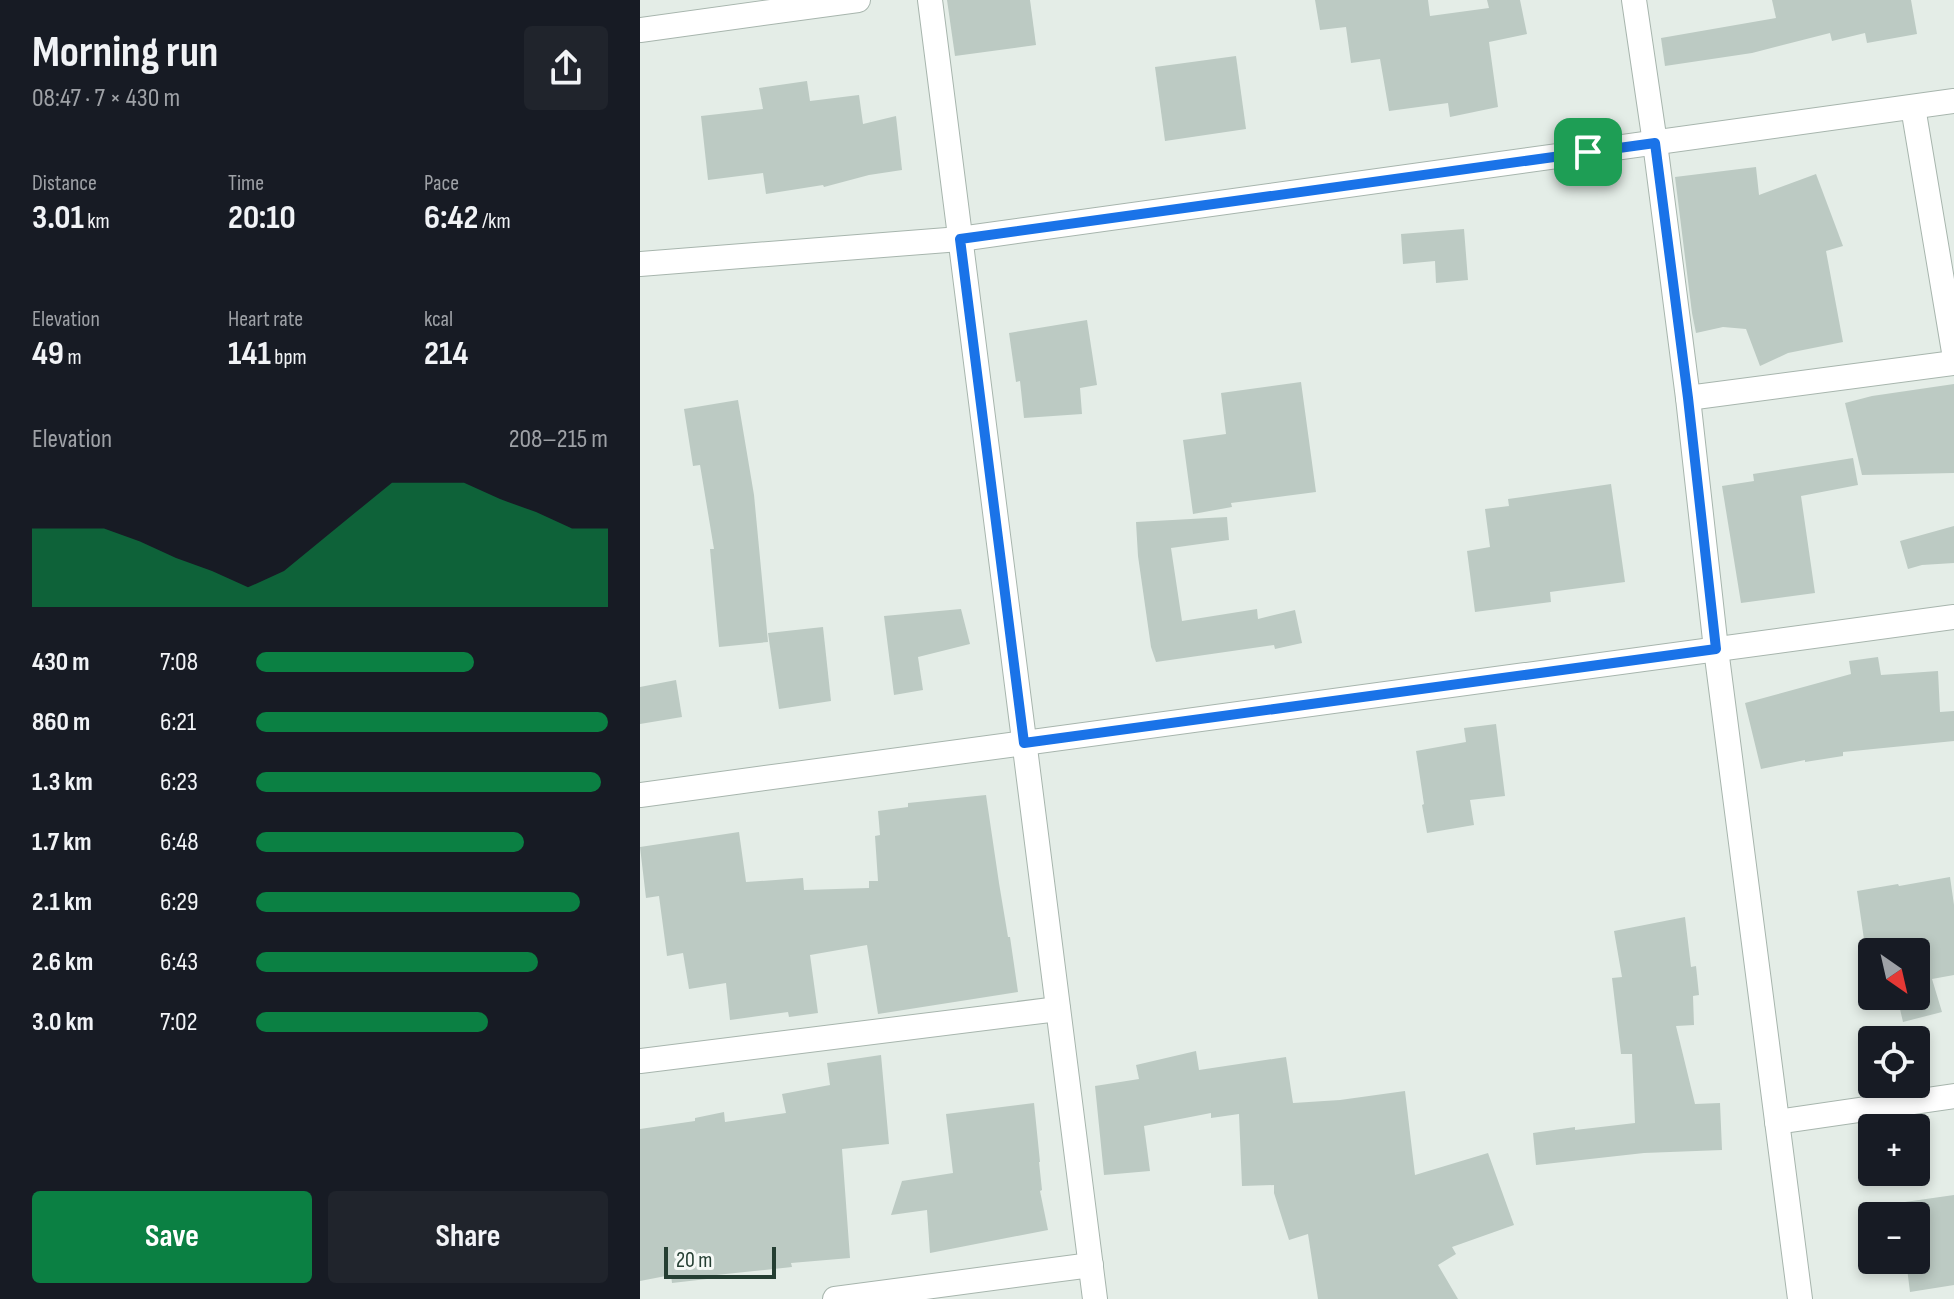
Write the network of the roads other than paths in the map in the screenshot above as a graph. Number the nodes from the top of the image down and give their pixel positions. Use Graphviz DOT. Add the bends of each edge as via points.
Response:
graph roads {
  1 [pos="858,0"];
  2 [pos="930,0"];
  3 [pos="1634,0"];
  4 [pos="640,30"];
  5 [pos="1954,101"];
  6 [pos="1913,107"];
  7 [pos="1655,143"];
  8 [pos="960,239"];
  9 [pos="640,264"];
  10 [pos="1954,352"];
  11 [pos="1954,363"];
  12 [pos="1688,398"];
  13 [pos="1954,617"];
  14 [pos="1716,649"];
  15 [pos="1024,743"];
  16 [pos="640,795"];
  17 [pos="1058,1009"];
  18 [pos="640,1061"];
  19 [pos="1954,1096"];
  20 [pos="1777,1122"];
  21 [pos="1091,1265"];
  22 [pos="835,1299"];
  23 [pos="1095,1299"];
  24 [pos="1800,1299"];
  1 -- 4 [label="street"];
  2 -- 8 [label="street"];
  3 -- 7 [label="street"];
  5 -- 6 [label="street"];
  6 -- 7 [label="street"];
  6 -- 10 [label="street"];
  7 -- 8 [label="street"];
  7 -- 12 [label="street"];
  8 -- 9 [label="street"];
  8 -- 15 [label="street"];
  11 -- 12 [label="street"];
  12 -- 14 [label="street"];
  13 -- 14 [label="street"];
  14 -- 15 [label="street"];
  14 -- 20 [label="street"];
  15 -- 16 [label="street"];
  15 -- 17 [label="street"];
  17 -- 18 [label="street"];
  17 -- 21 [label="street"];
  19 -- 20 [label="street"];
  20 -- 24 [label="street"];
  21 -- 22 [label="street"];
  21 -- 23 [label="street"];
}
